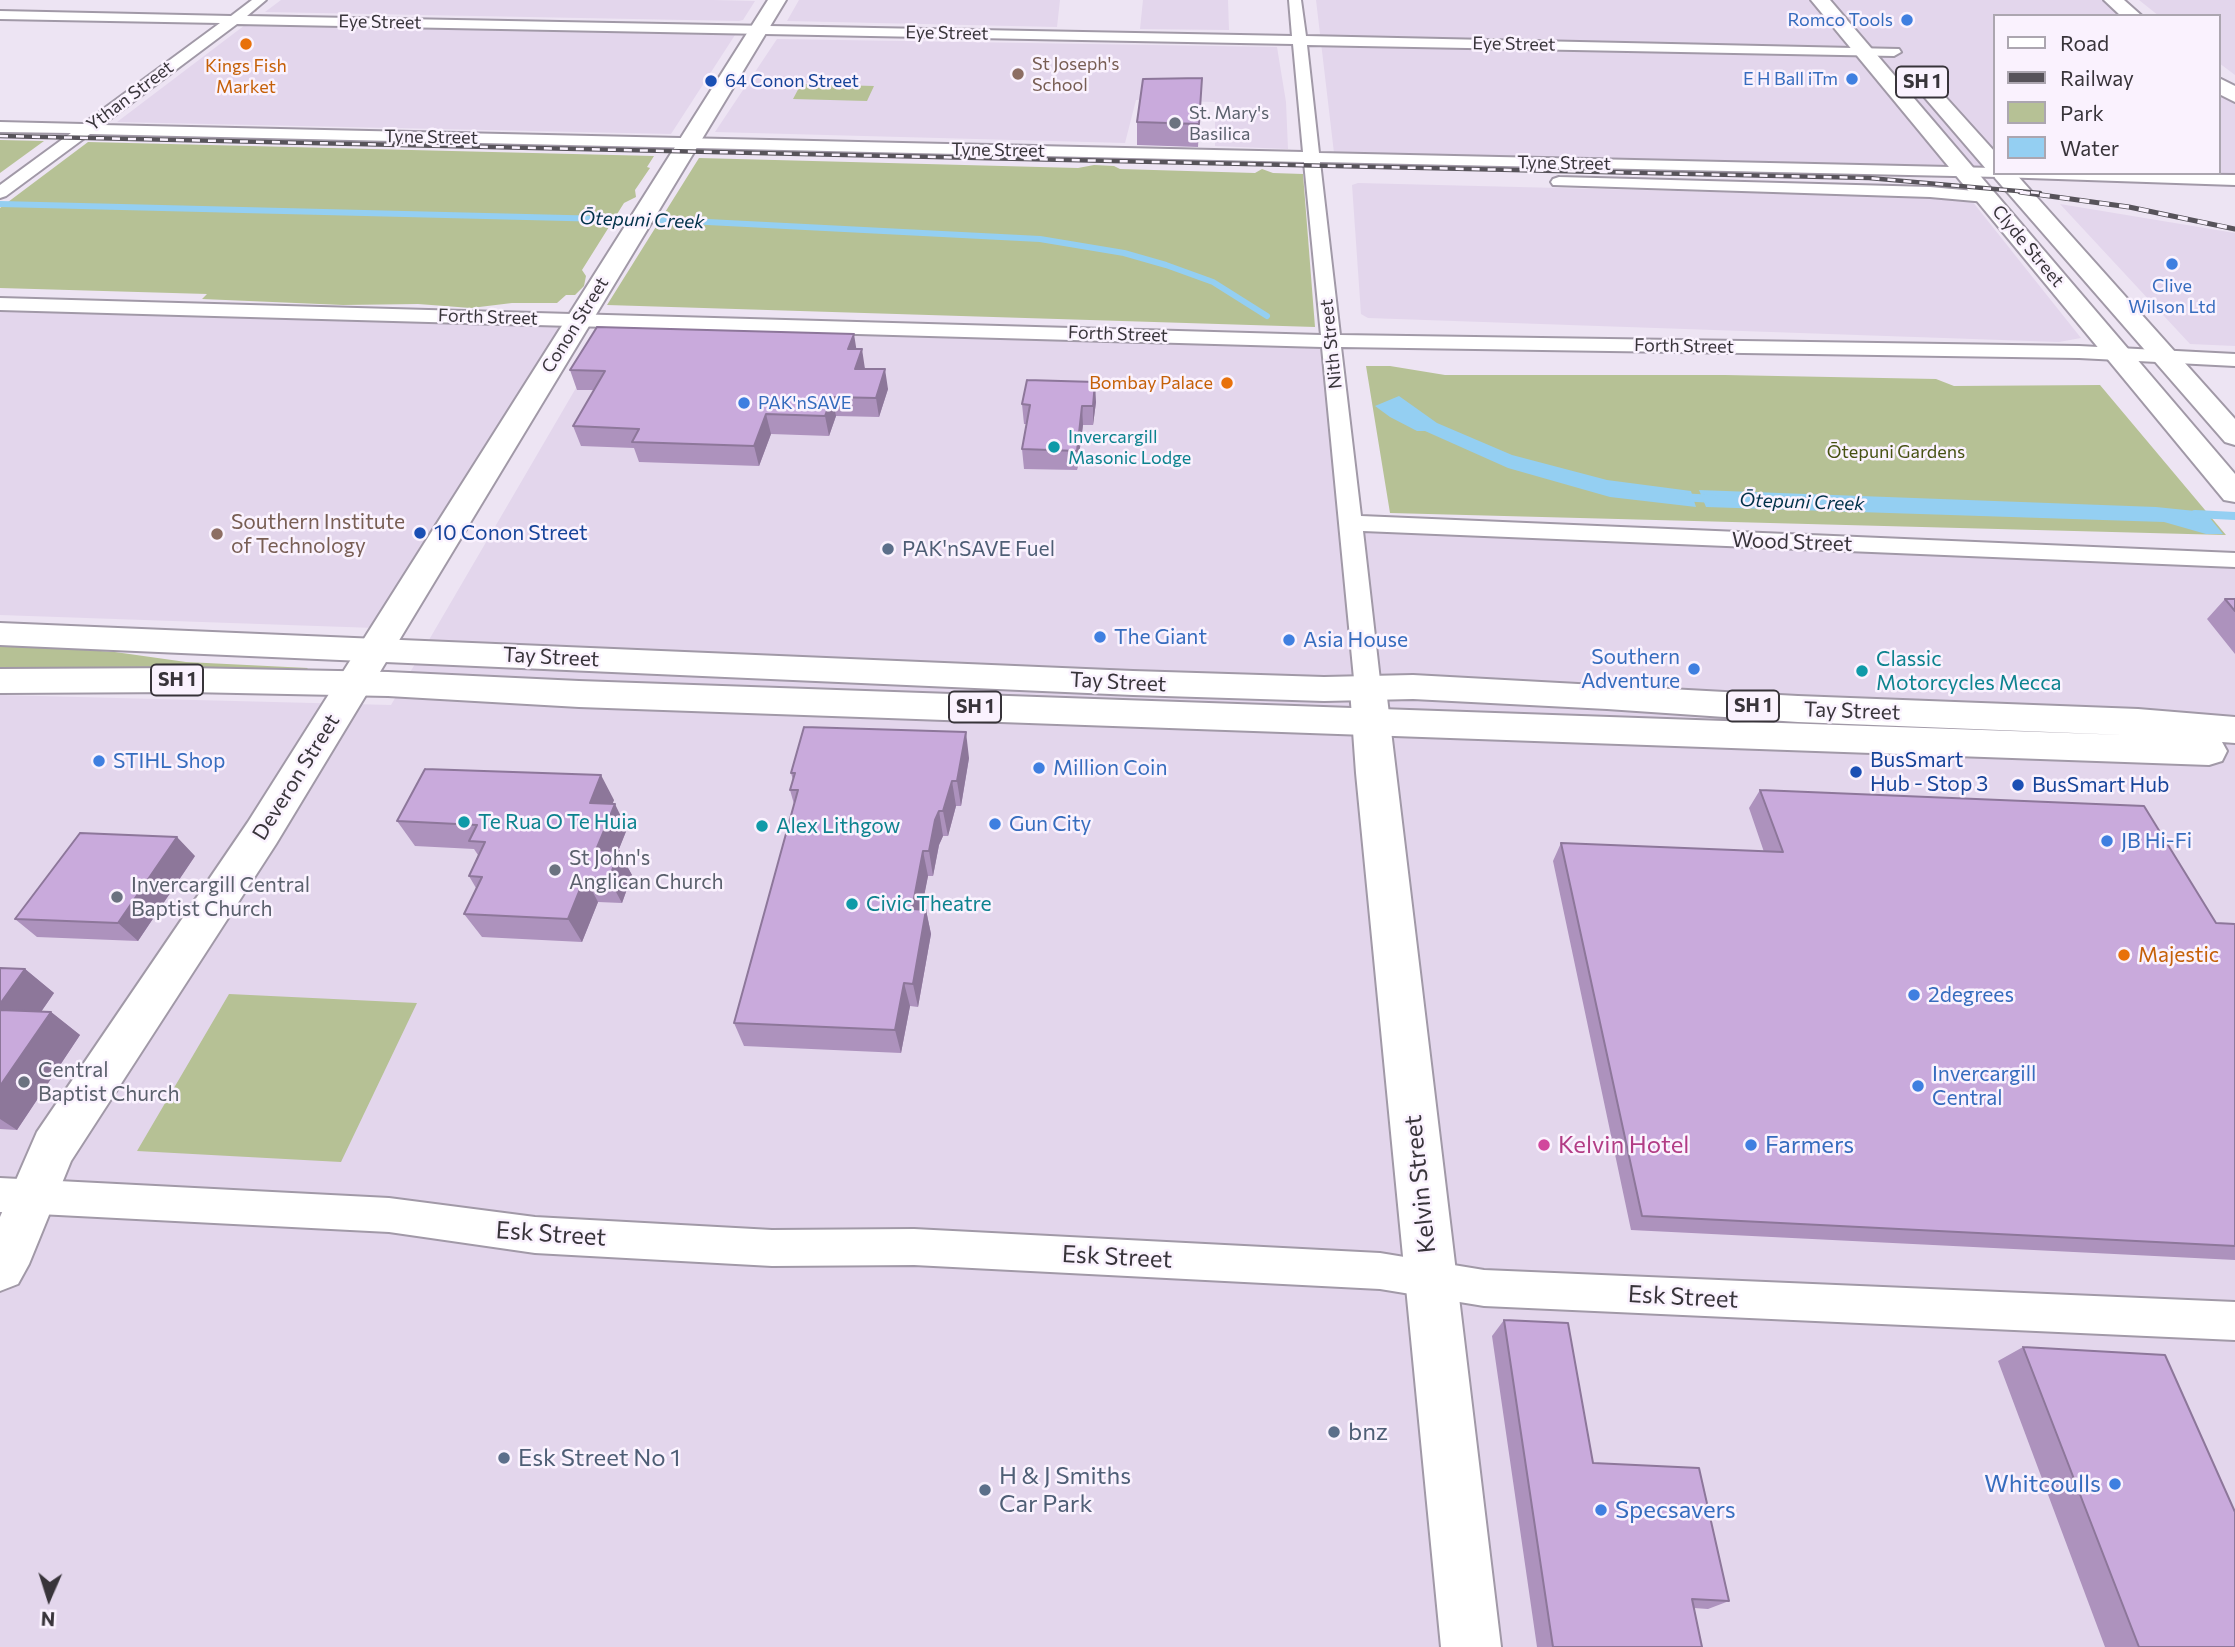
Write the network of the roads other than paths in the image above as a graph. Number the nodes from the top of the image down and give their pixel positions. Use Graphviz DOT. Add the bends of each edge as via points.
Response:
graph roads {
  1 [pos="260,0"];
  2 [pos="777,0"];
  3 [pos="1295,0"];
  4 [pos="1820,0"];
  5 [pos="2113,0"];
  6 [pos="2130,14"];
  7 [pos="0,15"];
  8 [pos="235,19"];
  9 [pos="759,29"];
  10 [pos="1875,31"];
  11 [pos="1299,40"];
  12 [pos="1863,51"];
  13 [pos="1898,57"];
  14 [pos="1922,82"];
  15 [pos="0,127"];
  16 [pos="86,129"];
  17 [pos="689,144"];
  18 [pos="1312,157"];
  19 [pos="1994,164"];
  20 [pos="1964,172"];
  21 [pos="1994,173"];
  22 [pos="2005,175"];
  23 [pos="2069,175"];
  24 [pos="1313,176"];
  25 [pos="1333,177"];
  26 [pos="2235,180"];
  27 [pos="1542,182"];
  28 [pos="0,193"];
  29 [pos="1986,197"];
  30 [pos="0,304"];
  31 [pos="578,320"];
  32 [pos="1331,341"];
  33 [pos="2118,353"];
  34 [pos="2166,357"];
  35 [pos="2235,360"];
  36 [pos="2235,436"];
  37 [pos="2235,493"];
  38 [pos="1350,523"];
  39 [pos="2235,560"];
  40 [pos="0,634"];
  41 [pos="374,650"];
  42 [pos="0,681"];
  43 [pos="354,684"];
  44 [pos="1370,705"];
  45 [pos="2235,722"];
  46 [pos="2235,730"];
  47 [pos="2148,736"];
  48 [pos="2235,751"];
  49 [pos="2235,757"];
  50 [pos="16,1196"];
  51 [pos="0,1266"];
  52 [pos="1430,1279"];
  53 [pos="2235,1321"];
  54 [pos="1471,1647"];
  1 -- 8 [label="street, Ythan Street"];
  2 -- 9 [label="main road, Conon Street"];
  3 -- 11 [label="street, Nith Street"];
  4 -- 12 [label="main road, Clyde Street / SH 1"];
  5 -- 6 [label="main road"];
  7 -- 8 [label="street, Eye Street"];
  8 -- 9 [label="street, Eye Street"];
  8 -- 16 [label="street, Ythan Street"];
  9 -- 11 [label="street, Eye Street"];
  9 -- 17 [label="main road, Conon Street"];
  10 -- 13 [label="main road, SH 1"];
  11 -- 12 [label="street, Eye Street"];
  11 -- 18 [label="street, Nith Street"];
  12 -- 13 [label="street, Eye Street"];
  12 -- 20 [label="main road, Clyde Street / SH 1"];
  14 -- 19 [label="main road, SH 1"];
  15 -- 16 [label="street, Tyne Street"];
  16 -- 17 [label="street, Tyne Street"];
  16 -- 28 [label="street, Ythan Street"];
  17 -- 18 [label="street, Tyne Street"];
  17 -- 31 [label="main road, Conon Street"];
  18 -- 20 [label="street, Tyne Street"];
  18 -- 24 [label="street, Nith Street"];
  20 -- 21 [label="street, Tyne Street"];
  20 -- 29 [label="main road, Clyde Street / SH 1"];
  22 -- 34 [label="main road, Clyde Street"];
  23 -- 26 [label="street"];
  24 -- 25 [label="street"];
  24 -- 32 [label="street, Nith Street"];
  27 -- 29 [label="street, Tyne Street" via="1930,191"];
  29 -- 33 [label="main road, Clyde Street / SH 1"];
  30 -- 31 [label="street, Forth Street"];
  31 -- 32 [label="street, Forth Street"];
  31 -- 41 [label="main road, Conon Street"];
  32 -- 33 [label="street, Forth Street"];
  32 -- 38 [label="street, Nith Street"];
  33 -- 34 [label="street, Forth Street"];
  33 -- 37 [label="main road, Clyde Street / SH 1"];
  34 -- 35 [label="street, Forth Street"];
  34 -- 36 [label="main road, Clyde Street"];
  38 -- 39 [label="street, Wood Street"];
  38 -- 44 [label="street, Nith Street"];
  40 -- 41 [label="main road, Tay Street / SH 1"];
  41 -- 43 [label="main road, Conon Street"];
  41 -- 44 [label="main road, Tay Street / SH 1" via="1133,683"];
  42 -- 43 [label="main road, Tay Street / SH 1"];
  43 -- 44 [label="main road, Tay Street / SH 1"];
  43 -- 50 [label="main road, Deveron Street" via="255,844 61,1136"];
  44 -- 47 [label="main road, Tay Street / SH 1"];
  44 -- 52 [label="main road, Kelvin Street"];
  45 -- 47 [label="main road"];
  46 -- 47 [label="main road, Tay Street / SH 1"];
  47 -- 48 [label="main road, Tay Street / SH 1"];
  47 -- 49 [label="main road"];
  50 -- 51 [label="main road, Deveron Street" via="12,1247"];
  50 -- 52 [label="street, Esk Street" via="389,1215 535,1235 772,1248 914,1247 1380,1271"];
  52 -- 53 [label="street, Esk Street" via="1484,1288"];
  52 -- 54 [label="main road, Kelvin Street"];
}
